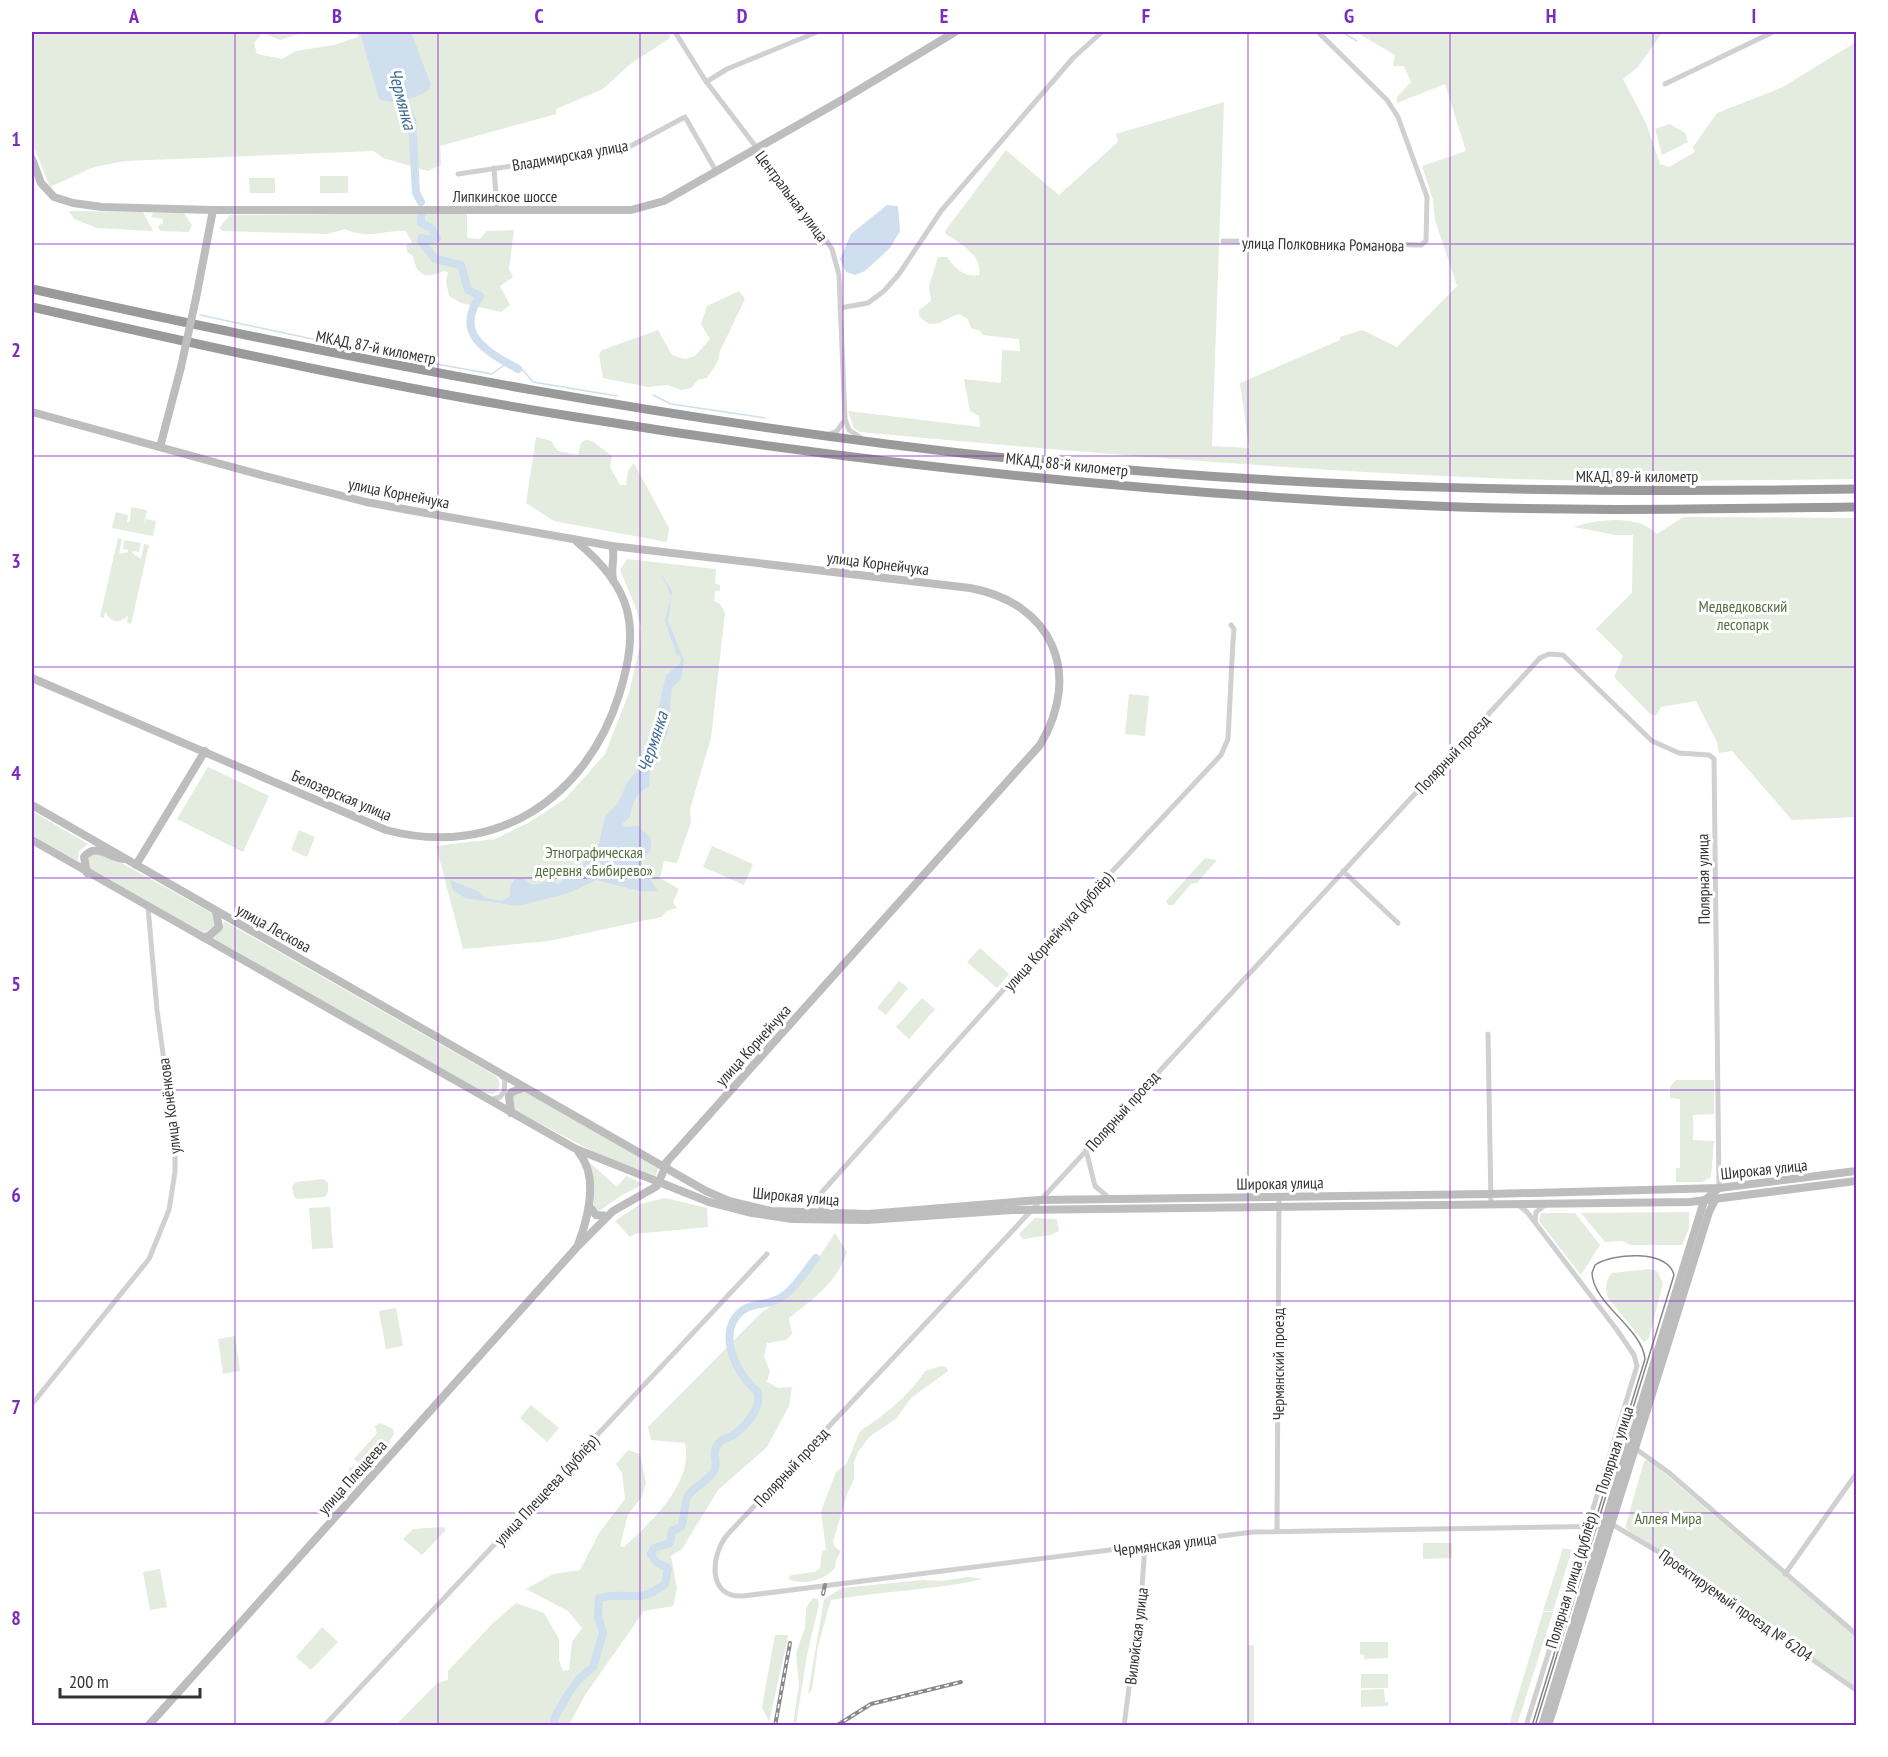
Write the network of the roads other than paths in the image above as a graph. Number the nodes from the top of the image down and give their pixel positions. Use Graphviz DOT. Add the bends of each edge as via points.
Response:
graph roads {
  1 [pos="675,32"];
  2 [pos="817,32"];
  3 [pos="955,32"];
  4 [pos="1102,32"];
  5 [pos="1318,32"];
  6 [pos="1773,32"];
  7 [pos="706,82"];
  8 [pos="1665,84"];
  9 [pos="756,150"];
  10 [pos="32,159"];
  11 [pos="494,168"];
  12 [pos="716,171"];
  13 [pos="458,174"];
  14 [pos="497,209"];
  15 [pos="213,210"];
  16 [pos="1223,241"];
  17 [pos="32,289"];
  18 [pos="32,307"];
  19 [pos="840,308"];
  20 [pos="32,412"];
  21 [pos="845,419"];
  22 [pos="717,422"];
  23 [pos="824,436"];
  24 [pos="715,437"];
  25 [pos="870,442"];
  26 [pos="160,447"];
  27 [pos="1417,488"];
  28 [pos="1857,489"];
  29 [pos="1418,505"];
  30 [pos="1857,507"];
  31 [pos="575,540"];
  32 [pos="600,544"];
  33 [pos="612,546"];
  34 [pos="629,549"];
  35 [pos="592,555"];
  36 [pos="611,570"];
  37 [pos="613,579"];
  38 [pos="1231,625"];
  39 [pos="1563,655"];
  40 [pos="32,678"];
  41 [pos="205,751"];
  42 [pos="32,806"];
  43 [pos="32,840"];
  44 [pos="126,859"];
  45 [pos="136,865"];
  46 [pos="1343,871"];
  47 [pos="87,873"];
  48 [pos="148,907"];
  49 [pos="215,910"];
  50 [pos="1398,923"];
  51 [pos="203,937"];
  52 [pos="1488,1034"];
  53 [pos="501,1076"];
  54 [pos="523,1088"];
  55 [pos="487,1100"];
  56 [pos="512,1114"];
  57 [pos="576,1149"];
  58 [pos="1086,1150"];
  59 [pos="666,1165"];
  60 [pos="1857,1171"];
  61 [pos="1857,1181"];
  62 [pos="659,1183"];
  63 [pos="1719,1188"];
  64 [pos="706,1191"];
  65 [pos="1491,1194"];
  66 [pos="1246,1197"];
  67 [pos="1279,1197"];
  68 [pos="1108,1198"];
  69 [pos="1039,1200"];
  70 [pos="1716,1200"];
  71 [pos="1704,1201"];
  72 [pos="1517,1204"];
  73 [pos="1555,1204"];
  74 [pos="1491,1205"];
  75 [pos="589,1206"];
  76 [pos="1248,1207"];
  77 [pos="1278,1207"];
  78 [pos="1108,1208"];
  79 [pos="1031,1209"];
  80 [pos="821,1213"];
  81 [pos="608,1216"];
  82 [pos="1536,1223"];
  83 [pos="577,1247"];
  84 [pos="767,1254"];
  85 [pos="1627,1403"];
  86 [pos="32,1404"];
  87 [pos="1641,1407"];
  88 [pos="1636,1449"];
  89 [pos="1857,1474"];
  90 [pos="1588,1526"];
  91 [pos="1608,1526"];
  92 [pos="1277,1531"];
  93 [pos="1145,1546"];
  94 [pos="1785,1574"];
  95 [pos="721,1592"];
  96 [pos="1857,1634"];
  97 [pos="1857,1690"];
  98 [pos="148,1725"];
  99 [pos="324,1725"];
  100 [pos="1124,1725"];
  101 [pos="1526,1725"];
  102 [pos="1542,1725"];
  103 [pos="1548,1725"];
  1 -- 7 [label="street, Центральная улица"];
  2 -- 7 [label="street" via="727,69"];
  3 -- 9 [label="main road, Липкинское шоссе"];
  4 -- 19 [label="street" via="1073,58 941,211 884,291 868,303"];
  5 -- 16 [label="street, улица Полковника Романова" via="1387,100 1398,117 1427,197 1426,240 1421,245"];
  6 -- 8 [label="street"];
  7 -- 9 [label="street, Центральная улица"];
  9 -- 12 [label="main road, Липкинское шоссе"];
  9 -- 19 [label="street, Центральная улица" via="832,249 839,275"];
  10 -- 15 [label="main road, Липкинское шоссе" via="45,189 61,201 102,207"];
  11 -- 12 [label="street, Владимирская улица" via="625,149 685,117"];
  11 -- 13 [label="street, Владимирская улица"];
  11 -- 14 [label="street"];
  12 -- 14 [label="main road, Липкинское шоссе" via="647,207"];
  14 -- 15 [label="main road, Липкинское шоссе"];
  15 -- 26 [label="main road, bridge" via="181,367"];
  17 -- 22 [label="highway, МКАД, 87-й километр" via="440,375"];
  18 -- 24 [label="highway, МКАД, 87-й километр" via="437,393"];
  19 -- 21 [label="street, Центральная улица"];
  20 -- 26 [label="main road, улица Корнейчука"];
  21 -- 23 [label="street" via="837,431"];
  21 -- 25 [label="street" via="853,434"];
  22 -- 23 [label="highway, МКАД, 88-й километр"];
  23 -- 25 [label="highway, МКАД, 88-й километр"];
  24 -- 29 [label="highway, МКАД, 88-й километр" via="1047,477 1228,494"];
  25 -- 27 [label="highway, МКАД, 88-й километр" via="1124,469"];
  26 -- 31 [label="main road, улица Корнейчука" via="366,502"];
  27 -- 28 [label="highway, МКАД, 89-й километр"];
  29 -- 30 [label="highway, МКАД, 89-й километр" via="1630,509"];
  31 -- 32 [label="main road, улица Корнейчука"];
  31 -- 35 [label="main road, Белозерская улица"];
  32 -- 33 [label="main road, улица Корнейчука"];
  32 -- 35 [label="main road" via="594,547"];
  33 -- 34 [label="main road, улица Корнейчука"];
  33 -- 36 [label="main road, Белозерская улица"];
  34 -- 36 [label="main road" via="620,554"];
  34 -- 59 [label="main road, улица Корнейчука" via="992,592 1025,609 1033,618 1053,647 1060,678 1057,710 1034,752"];
  35 -- 37 [label="main road, Белозерская улица"];
  36 -- 37 [label="main road, Белозерская улица"];
  37 -- 41 [label="main road, Белозерская улица" via="628,609 631,641 626,672 604,736 579,772 556,795 500,828 466,835 405,835"];
  38 -- 80 [label="street, улица Корнейчука (дублёр)" via="1234,635 1228,739 1221,755 1048,939 822,1192"];
  39 -- 46 [label="street, Полярный проезд" via="1540,658"];
  39 -- 63 [label="street, Полярная улица" via="1652,741 1679,753 1709,755 1714,759"];
  40 -- 41 [label="main road, Белозерская улица"];
  41 -- 45 [label="main road"];
  42 -- 44 [label="main road, улица Лескова"];
  43 -- 47 [label="main road"];
  44 -- 45 [label="main road, улица Лескова"];
  44 -- 47 [label="main road" via="90,850 84,857"];
  45 -- 49 [label="main road, улица Лескова"];
  46 -- 50 [label="street"];
  46 -- 58 [label="street, Полярный проезд"];
  47 -- 48 [label="main road"];
  48 -- 51 [label="main road"];
  48 -- 86 [label="street, улица Конёнкова" via="175,1141 169,1210 149,1259"];
  49 -- 51 [label="main road" via="219,927"];
  49 -- 53 [label="main road, улица Лескова"];
  51 -- 55 [label="main road"];
  52 -- 65 [label="street"];
  53 -- 54 [label="main road, улица Лескова"];
  53 -- 55 [label="street" via="505,1080 504,1092"];
  54 -- 56 [label="main road" via="509,1096"];
  54 -- 59 [label="main road, улица Лескова"];
  55 -- 56 [label="main road"];
  56 -- 57 [label="main road"];
  57 -- 62 [label="main road"];
  57 -- 75 [label="main road, улица Плещеева" via="585,1160"];
  58 -- 68 [label="street" via="1095,1186"];
  58 -- 69 [label="street, Полярный проезд"];
  59 -- 62 [label="main road"];
  59 -- 64 [label="main road, улица Лескова"];
  60 -- 63 [label="main road, Широкая улица"];
  61 -- 70 [label="main road, Широкая улица"];
  62 -- 79 [label="main road, Широкая улица" via="709,1202 770,1216 885,1220"];
  62 -- 81 [label="main road, улица Плещеева" via="621,1204"];
  63 -- 65 [label="main road, Широкая улица"];
  63 -- 70 [label="main road, Полярная улица"];
  63 -- 71 [label="main road"];
  64 -- 80 [label="main road, Широкая улица" via="753,1208"];
  65 -- 67 [label="main road, Широкая улица"];
  65 -- 74 [label="street"];
  66 -- 67 [label="main road, Широкая улица"];
  66 -- 68 [label="main road, Широкая улица"];
  66 -- 76 [label="main road" via="1252,1202"];
  67 -- 77 [label="street, Чермянский проезд"];
  68 -- 69 [label="main road, Широкая улица"];
  68 -- 78 [label="main road" via="1104,1204"];
  69 -- 79 [label="street, Полярный проезд"];
  69 -- 80 [label="main road, Широкая улица" via="895,1213"];
  70 -- 71 [label="main road, Широкая улица"];
  70 -- 88 [label="main road, Полярная улица"];
  71 -- 73 [label="main road, Широкая улица"];
  71 -- 87 [label="main road, Полярная улица"];
  72 -- 73 [label="main road, Широкая улица"];
  72 -- 74 [label="main road, Широкая улица"];
  72 -- 82 [label="street"];
  73 -- 82 [label="street" via="1541,1206 1534,1217"];
  74 -- 77 [label="main road, Широкая улица"];
  75 -- 81 [label="main road" via="596,1215"];
  75 -- 83 [label="main road, улица Плещеева"];
  76 -- 77 [label="main road, Широкая улица"];
  76 -- 78 [label="main road, Широкая улица"];
  77 -- 92 [label="street, Чермянский проезд"];
  78 -- 79 [label="main road, Широкая улица"];
  79 -- 95 [label="street, Полярный проезд" via="723,1540 716,1562"];
  81 -- 83 [label="main road, улица Плещеева"];
  82 -- 85 [label="street, Полярная улица (дублёр)" via="1634,1356 1637,1366"];
  83 -- 98 [label="main road, улица Плещеева"];
  84 -- 99 [label="street, улица Плещеева (дублёр)"];
  85 -- 87 [label="street"];
  85 -- 90 [label="street, Полярная улица (дублёр)"];
  87 -- 91 [label="main road, Полярная улица"];
  88 -- 91 [label="main road, Полярная улица"];
  88 -- 94 [label="street"];
  89 -- 94 [label="street"];
  90 -- 91 [label="street, Чермянская улица"];
  90 -- 92 [label="street, Чермянская улица"];
  90 -- 101 [label="street, Полярная улица (дублёр)"];
  91 -- 97 [label="street, Проектируемый проезд № 6204" via="1622,1528 1657,1551"];
  91 -- 102 [label="main road, Полярная улица"];
  91 -- 103 [label="main road, Полярная улица"];
  92 -- 93 [label="street, Чермянская улица"];
  93 -- 95 [label="street, Чермянская улица" via="743,1596 730,1597"];
  93 -- 100 [label="street, Вилюйская улица"];
  94 -- 96 [label="street"];
}
